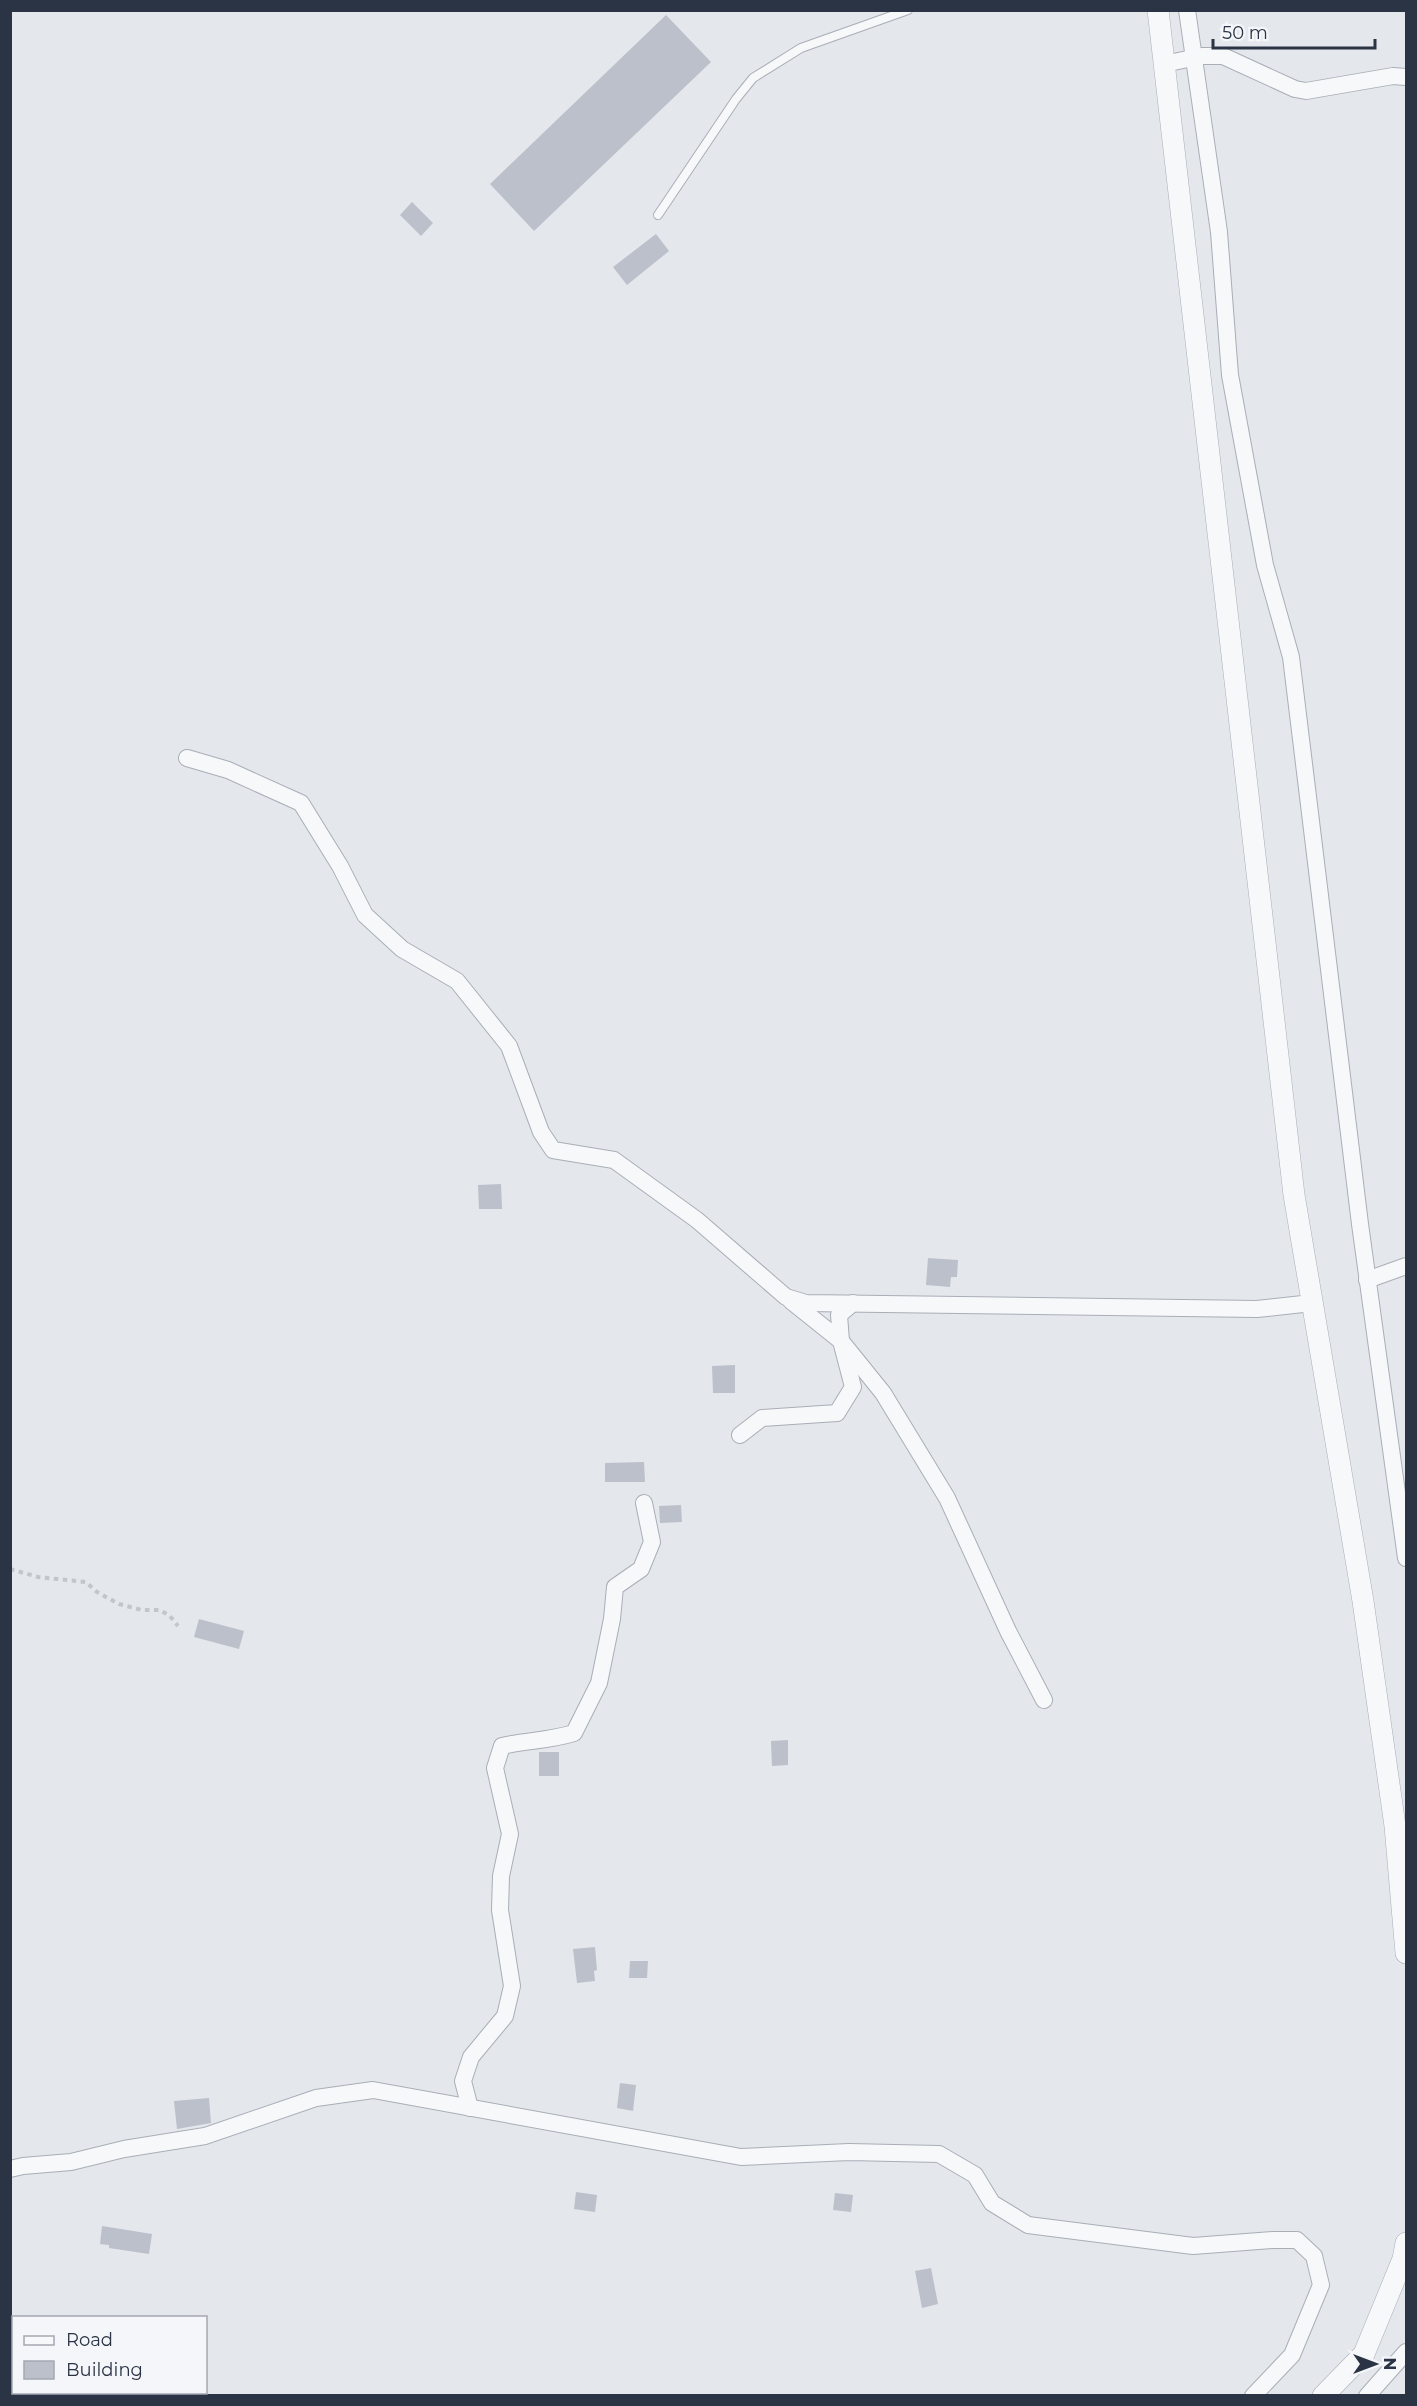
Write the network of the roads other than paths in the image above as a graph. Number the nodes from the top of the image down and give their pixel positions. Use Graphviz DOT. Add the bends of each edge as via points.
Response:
graph roads {
  1 [pos="908,10"];
  2 [pos="1158,10"];
  3 [pos="1187,10"];
  4 [pos="1194,57"];
  5 [pos="1164,64"];
  6 [pos="1407,77"];
  7 [pos="658,215"];
  8 [pos="187,758"];
  9 [pos="1407,1266"];
  10 [pos="1367,1280"];
  11 [pos="786,1297"];
  12 [pos="853,1303"];
  13 [pos="1312,1303"];
  14 [pos="841,1341"];
  15 [pos="740,1435"];
  16 [pos="644,1503"];
  17 [pos="1407,1558"];
  18 [pos="1044,1700"];
  19 [pos="1407,1953"];
  20 [pos="470,2108"];
  21 [pos="10,2169"];
  22 [pos="1407,2243"];
  23 [pos="1407,2352"];
  24 [pos="1253,2396"];
  25 [pos="1323,2396"];
  26 [pos="1367,2396"];
  1 -- 7 [label="lane" via="801,48 753,78"];
  2 -- 5 [label="street"];
  3 -- 4 [label="street"];
  4 -- 5 [label="street"];
  4 -- 6 [label="street" via="1223,56 1306,91"];
  4 -- 10 [label="street" via="1219,232 1230,375 1265,565 1291,657"];
  5 -- 13 [label="street" via="1294,1195"];
  8 -- 11 [label="street" via="228,770 301,803 365,915 402,949 457,981 509,1046 541,1132 553,1150 614,1160 698,1221"];
  9 -- 10 [label="street"];
  10 -- 17 [label="street"];
  11 -- 12 [label="street" via="806,1303"];
  11 -- 14 [label="street"];
  12 -- 13 [label="street" via="1257,1308"];
  12 -- 14 [label="street" via="839,1315"];
  13 -- 19 [label="street" via="1363,1601 1395,1826"];
  14 -- 15 [label="street" via="853,1387 837,1413 762,1418"];
  14 -- 18 [label="street" via="883,1393 947,1498"];
  16 -- 20 [label="street" via="652,1542 641,1569 615,1587 599,1683 574,1732 552,1740 502,1746 495,1768 510,1834 501,1876 500,1910 512,1986 505,2016 468,2065 463,2081"];
  20 -- 21 [label="street" via="374,2090 316,2098 205,2136 71,2162"];
  20 -- 24 [label="street" via="741,2157 849,2152 939,2154 975,2175 992,2203 1028,2225 1193,2246 1297,2240 1314,2256 1321,2285 1292,2355"];
  22 -- 25 [label="street" via="1364,2354"];
  23 -- 26 [label="street"];
}
